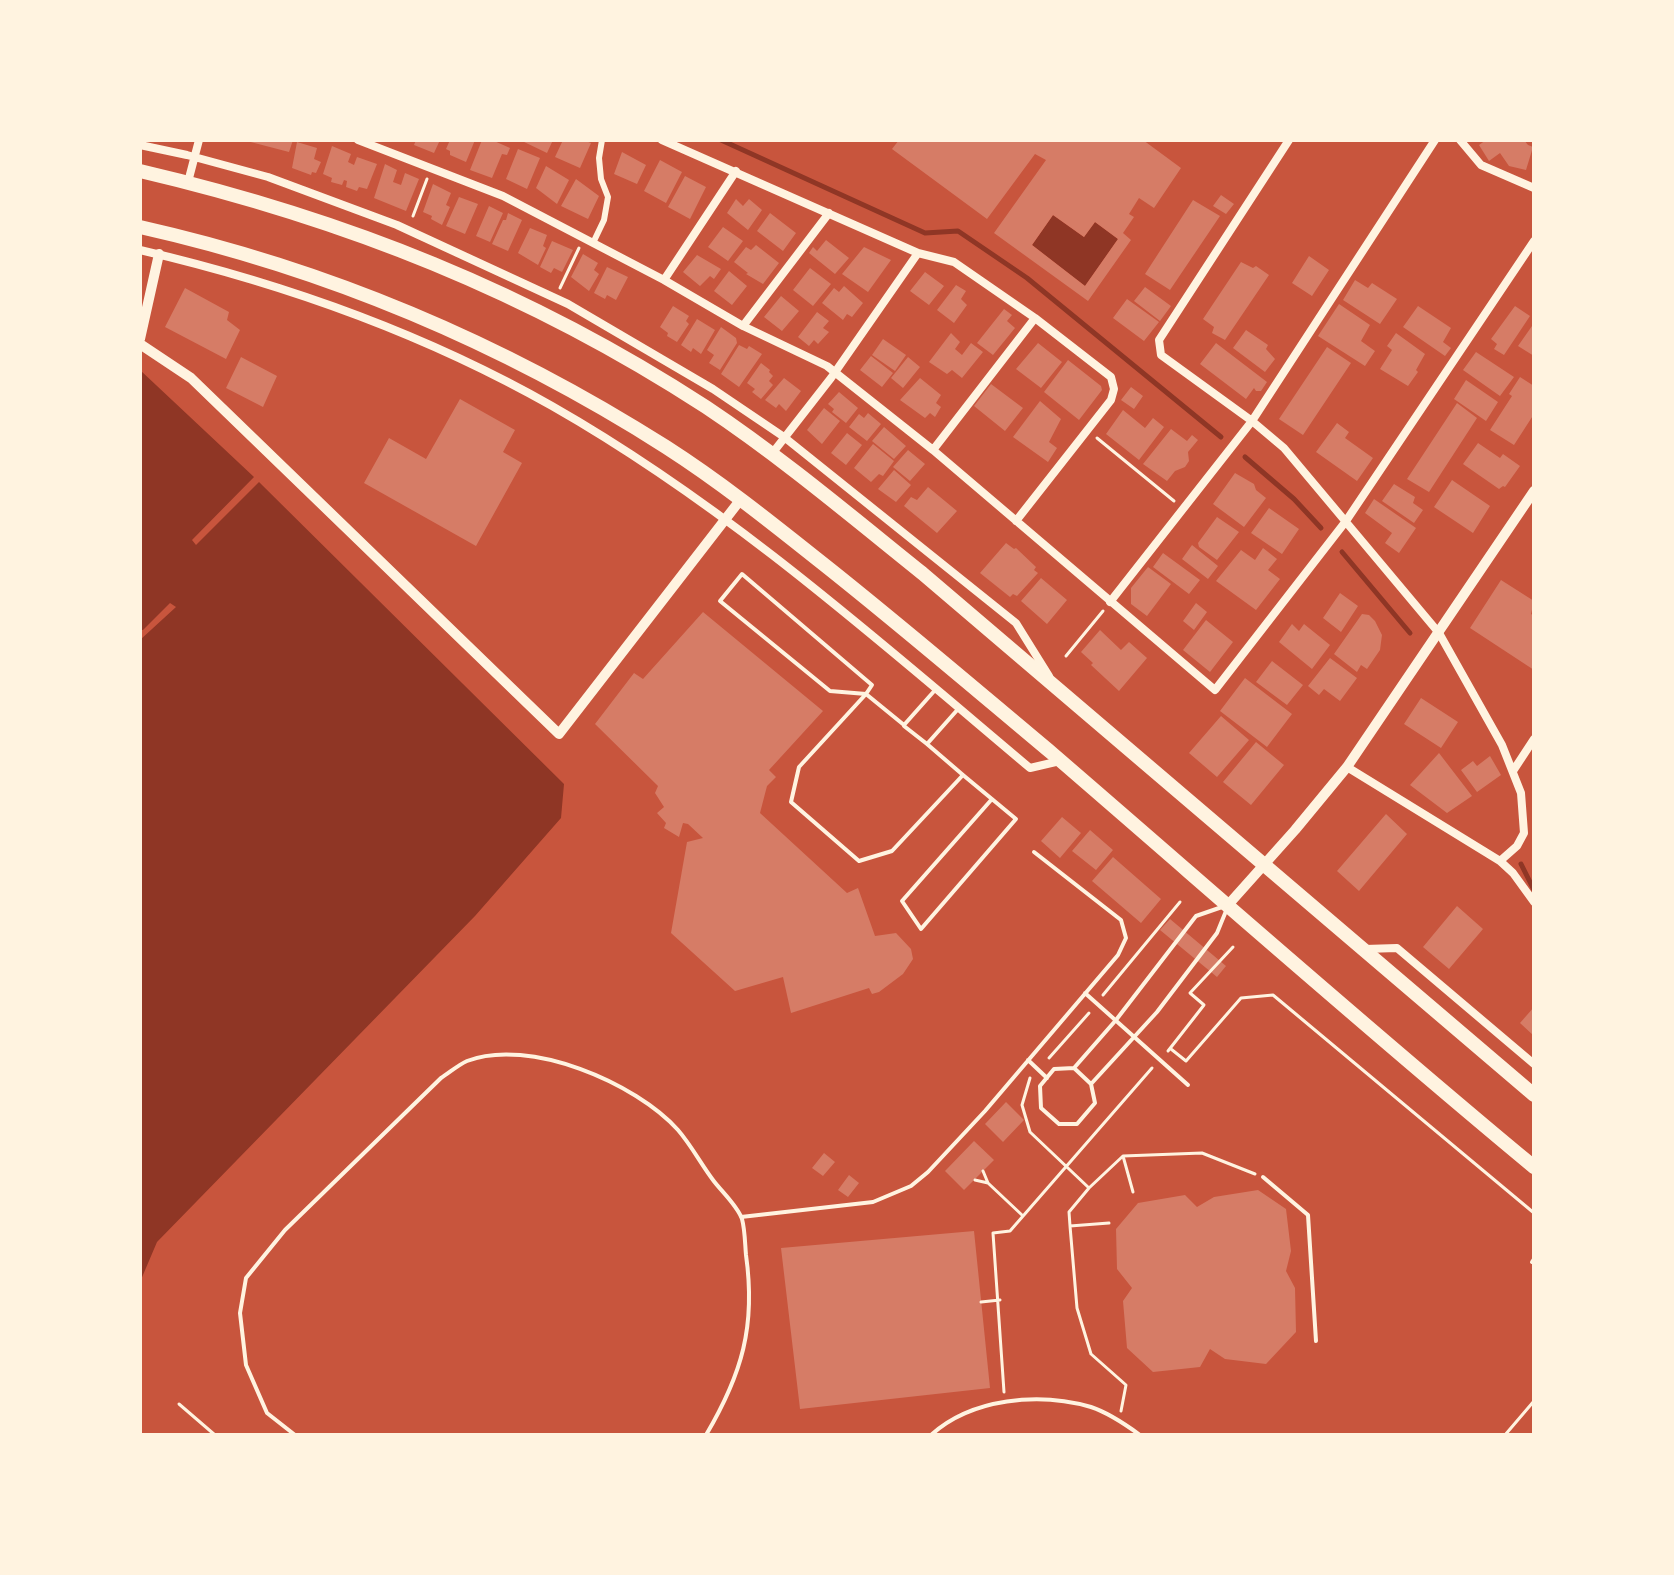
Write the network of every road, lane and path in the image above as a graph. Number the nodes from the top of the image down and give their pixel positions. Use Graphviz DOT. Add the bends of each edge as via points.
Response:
graph roads {
  1 [pos="199,140"];
  2 [pos="358,140"];
  3 [pos="602,140"];
  4 [pos="662,140"];
  5 [pos="1289,140"];
  6 [pos="1435,140"];
  7 [pos="1460,140"];
  8 [pos="140,145"];
  9 [pos="194,157"];
  10 [pos="140,171"];
  11 [pos="736,171"];
  12 [pos="188,182"];
  13 [pos="426,183"];
  14 [pos="1534,188"];
  15 [pos="829,213"];
  16 [pos="411,220"];
  17 [pos="140,227"];
  18 [pos="584,238"];
  19 [pos="1534,241"];
  20 [pos="593,243"];
  21 [pos="140,250"];
  22 [pos="918,253"];
  23 [pos="159,254"];
  24 [pos="664,280"];
  25 [pos="560,288"];
  26 [pos="1035,318"];
  27 [pos="743,326"];
  28 [pos="140,341"];
  29 [pos="836,372"];
  30 [pos="1252,421"];
  31 [pos="1087,430"];
  32 [pos="784,437"];
  33 [pos="933,450"];
  34 [pos="771,455"];
  35 [pos="1534,491"];
  36 [pos="741,499"];
  37 [pos="1184,509"];
  38 [pos="725,520"];
  39 [pos="1016,521"];
  40 [pos="1346,521"];
  41 [pos="1110,602"];
  42 [pos="1439,633"];
  43 [pos="1066,656"];
  44 [pos="1056,687"];
  45 [pos="936,689"];
  46 [pos="866,694"];
  47 [pos="959,708"];
  48 [pos="904,725"];
  49 [pos="1534,739"];
  50 [pos="927,744"];
  51 [pos="1060,761"];
  52 [pos="1347,767"];
  53 [pos="1513,771"];
  54 [pos="963,775"];
  55 [pos="992,799"];
  56 [pos="1034,852"];
  57 [pos="1500,861"];
  58 [pos="1264,865"];
  59 [pos="1180,902"];
  60 [pos="1534,902"];
  61 [pos="1228,905"];
  62 [pos="1233,947"];
  63 [pos="1360,949"];
  64 [pos="1084,993"];
  65 [pos="1096,1004"];
  66 [pos="1116,1020"];
  67 [pos="1134,1037"];
  68 [pos="1170,1048"];
  69 [pos="1027,1060"];
  70 [pos="1160,1060"];
  71 [pos="1534,1064"];
  72 [pos="1074,1068"];
  73 [pos="1038,1069"];
  74 [pos="1047,1078"];
  75 [pos="1091,1084"];
  76 [pos="1188,1085"];
  77 [pos="1534,1095"];
  78 [pos="1123,1156"];
  79 [pos="1067,1167"];
  80 [pos="1534,1167"];
  81 [pos="983,1171"];
  82 [pos="1263,1177"];
  83 [pos="975,1180"];
  84 [pos="988,1183"];
  85 [pos="1089,1188"];
  86 [pos="1133,1192"];
  87 [pos="1534,1213"];
  88 [pos="1023,1216"];
  89 [pos="741,1217"];
  90 [pos="1109,1223"];
  91 [pos="1070,1226"];
  92 [pos="1000,1300"];
  93 [pos="981,1302"];
  94 [pos="1316,1341"];
  95 [pos="1534,1401"];
  96 [pos="1005,1402"];
  97 [pos="179,1404"];
  98 [pos="1120,1421"];
  99 [pos="215,1435"];
  100 [pos="295,1435"];
  101 [pos="706,1435"];
  102 [pos="931,1435"];
  103 [pos="1140,1435"];
  104 [pos="1505,1435"];
  1 -- 9 [label="street"];
  2 -- 18 [label="street" via="503,196"];
  3 -- 20 [label="street" via="601,179 608,197"];
  4 -- 11 [label="street"];
  5 -- 30 [label="street" via="1159,340 1161,355"];
  6 -- 30 [label="street"];
  7 -- 14 [label="street" via="1481,165"];
  8 -- 9 [label="street"];
  9 -- 12 [label="street"];
  9 -- 32 [label="street" via="268,177 397,225 568,304"];
  10 -- 12 [label="highway"];
  11 -- 15 [label="street"];
  11 -- 24 [label="street"];
  12 -- 34 [label="highway" via="273,204 420,256 492,288 641,367"];
  13 -- 16 [label="path"];
  15 -- 22 [label="street"];
  15 -- 27 [label="street"];
  17 -- 36 [label="highway" via="324,279 465,336 590,401"];
  18 -- 20 [label="street"];
  18 -- 25 [label="path"];
  19 -- 40 [label="street"];
  20 -- 24 [label="street"];
  21 -- 23 [label="street"];
  22 -- 26 [label="street" via="954,262"];
  22 -- 29 [label="street"];
  23 -- 28 [label="street"];
  23 -- 38 [label="street" via="318,301 447,353 551,405"];
  24 -- 27 [label="street"];
  26 -- 31 [label="street" via="1111,377 1111,400"];
  26 -- 33 [label="street"];
  27 -- 29 [label="street"];
  28 -- 38 [label="street" via="191,378 559,734"];
  29 -- 32 [label="street"];
  29 -- 33 [label="street"];
  30 -- 37 [label="street"];
  30 -- 40 [label="street" via="1284,448"];
  31 -- 37 [label="path"];
  31 -- 39 [label="street"];
  32 -- 34 [label="street"];
  32 -- 44 [label="street" via="1016,623"];
  33 -- 39 [label="street"];
  34 -- 44 [label="highway"];
  35 -- 42 [label="street"];
  36 -- 38 [label="street"];
  36 -- 51 [label="highway" via="906,629"];
  37 -- 41 [label="street"];
  38 -- 45 [label="street"];
  39 -- 41 [label="street"];
  40 -- 41 [label="street" via="1215,690"];
  40 -- 42 [label="street"];
  41 -- 43 [label="path"];
  42 -- 52 [label="street"];
  42 -- 53 [label="street"];
  44 -- 58 [label="highway"];
  45 -- 47 [label="street"];
  45 -- 48 [label="lane"];
  46 -- 46 [label="lane" via="872,685 742,574 720,601 830,691"];
  46 -- 48 [label="lane"];
  46 -- 54 [label="lane" via="799,767 791,802 859,861 892,851"];
  47 -- 50 [label="lane"];
  47 -- 51 [label="street" via="1030,768"];
  48 -- 50 [label="lane"];
  49 -- 53 [label="street"];
  50 -- 54 [label="lane"];
  51 -- 61 [label="highway"];
  52 -- 57 [label="street"];
  52 -- 58 [label="street"];
  53 -- 57 [label="street" via="1521,793 1524,833"];
  54 -- 55 [label="lane"];
  55 -- 55 [label="lane" via="1016,819 921,929 902,901"];
  56 -- 64 [label="lane" via="1121,920 1126,938 1118,955"];
  57 -- 60 [label="street"];
  58 -- 61 [label="street"];
  58 -- 63 [label="highway"];
  59 -- 65 [label="path"];
  61 -- 66 [label="lane" via="1196,916"];
  61 -- 67 [label="lane" via="1217,933"];
  61 -- 80 [label="highway"];
  62 -- 68 [label="path" via="1190,993 1204,1005"];
  63 -- 71 [label="street" via="1397,948"];
  63 -- 77 [label="highway"];
  64 -- 65 [label="lane"];
  64 -- 69 [label="lane"];
  65 -- 66 [label="lane"];
  65 -- 73 [label="path"];
  66 -- 67 [label="lane"];
  66 -- 72 [label="lane"];
  67 -- 70 [label="lane"];
  67 -- 75 [label="lane"];
  68 -- 70 [label="path"];
  68 -- 87 [label="path" via="1186,1061 1241,998 1273,995"];
  69 -- 73 [label="lane"];
  69 -- 89 [label="lane" via="911,1186 873,1202"];
  70 -- 76 [label="lane"];
  70 -- 79 [label="path"];
  72 -- 74 [label="lane" via="1054,1069"];
  72 -- 75 [label="lane"];
  73 -- 74 [label="lane"];
  73 -- 79 [label="path" via="1029,1079 1022,1105 1026,1119 1030,1132"];
  74 -- 75 [label="lane" via="1040,1086 1041,1108 1059,1124 1077,1124 1095,1103"];
  78 -- 82 [label="path" via="1202,1153"];
  78 -- 85 [label="path"];
  78 -- 86 [label="path"];
  79 -- 85 [label="path"];
  79 -- 88 [label="path"];
  81 -- 84 [label="path"];
  82 -- 94 [label="lane" via="1308,1215"];
  83 -- 84 [label="path"];
  84 -- 88 [label="path"];
  85 -- 91 [label="path" via="1069,1212"];
  88 -- 92 [label="path" via="1010,1231 993,1233"];
  89 -- 100 [label="lane" via="677,1129 640,1097 585,1071 535,1056 499,1055 467,1062 441,1078 296,1219 246,1278 240,1313 246,1365 267,1413"];
  89 -- 101 [label="lane" via="751,1293 746,1332 739,1368"];
  90 -- 91 [label="path"];
  91 -- 98 [label="path" via="1077,1308 1091,1354 1126,1385"];
  92 -- 93 [label="path"];
  92 -- 96 [label="path"];
  95 -- 104 [label="path"];
  96 -- 98 [label="lane" via="1066,1402"];
  96 -- 102 [label="lane" via="955,1416"];
  97 -- 99 [label="path"];
  98 -- 103 [label="lane"];
}
